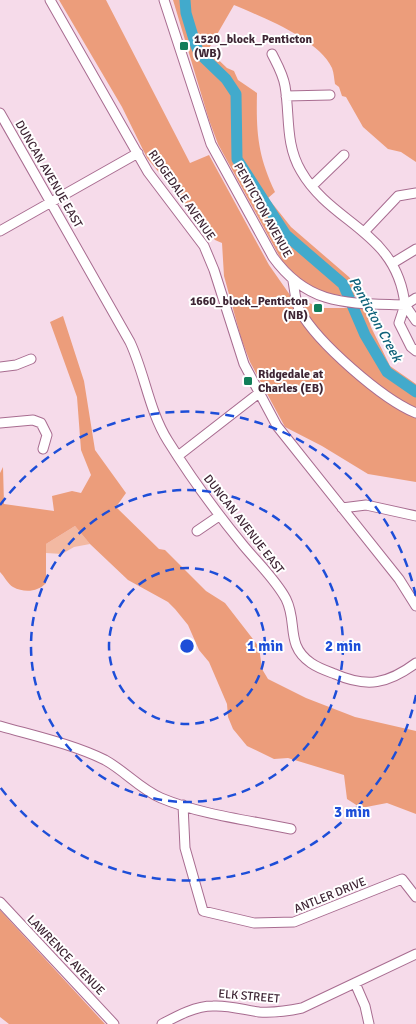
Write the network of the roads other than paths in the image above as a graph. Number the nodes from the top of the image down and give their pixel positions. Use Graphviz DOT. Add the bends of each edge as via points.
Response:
graph roads {
  1 [pos="50,0"];
  2 [pos="164,0"];
  3 [pos="272,54"];
  4 [pos="330,95"];
  5 [pos="286,96"];
  6 [pos="0,113"];
  7 [pos="138,153"];
  8 [pos="344,155"];
  9 [pos="312,186"];
  10 [pos="416,193"];
  11 [pos="50,202"];
  12 [pos="0,231"];
  13 [pos="364,232"];
  14 [pos="416,249"];
  15 [pos="393,263"];
  16 [pos="293,281"];
  17 [pos="416,298"];
  18 [pos="405,305"];
  19 [pos="416,321"];
  20 [pos="416,351"];
  21 [pos="31,360"];
  22 [pos="0,367"];
  23 [pos="260,393"];
  24 [pos="416,414"];
  25 [pos="0,424"];
  26 [pos="43,449"];
  27 [pos="178,456"];
  28 [pos="342,508"];
  29 [pos="219,516"];
  30 [pos="416,516"];
  31 [pos="198,531"];
  32 [pos="416,606"];
  33 [pos="416,664"];
  34 [pos="0,726"];
  35 [pos="183,806"];
  36 [pos="291,829"];
  37 [pos="416,897"];
  38 [pos="0,902"];
  39 [pos="416,954"];
  40 [pos="355,983"];
  41 [pos="114,1024"];
  42 [pos="162,1024"];
  43 [pos="369,1024"];
  1 -- 7 [label="street, RIDGEDALE AVENUE"];
  2 -- 16 [label="street, PENTICTON AVENUE" via="212,144 273,257"];
  3 -- 5 [label="street" via="283,77"];
  4 -- 5 [label="street"];
  5 -- 9 [label="street" via="291,150"];
  6 -- 11 [label="street, DUNCAN AVENUE EAST"];
  7 -- 11 [label="street"];
  7 -- 23 [label="street, RIDGEDALE AVENUE" via="148,172 204,246 244,364"];
  8 -- 9 [label="street"];
  9 -- 13 [label="street"];
  10 -- 13 [label="street" via="398,196"];
  11 -- 12 [label="street"];
  11 -- 27 [label="street, DUNCAN AVENUE EAST" via="130,342 146,379 157,420"];
  13 -- 15 [label="street"];
  14 -- 15 [label="street"];
  15 -- 18 [label="street" via="402,281"];
  16 -- 18 [label="street" via="311,293 345,303"];
  16 -- 24 [label="street, PENTICTON AVENUE" via="299,310 314,332 341,359"];
  17 -- 18 [label="street"];
  18 -- 19 [label="street"];
  18 -- 20 [label="street" via="399,323"];
  21 -- 22 [label="street"];
  23 -- 27 [label="street"];
  23 -- 28 [label="street, RIDGEDALE AVENUE" via="278,426"];
  25 -- 26 [label="street" via="33,420 41,423 47,435"];
  27 -- 29 [label="street, DUNCAN AVENUE EAST"];
  28 -- 30 [label="street" via="366,505"];
  28 -- 32 [label="street, RIDGEDALE AVENUE" via="399,579"];
  29 -- 31 [label="street"];
  29 -- 33 [label="street, DUNCAN AVENUE EAST" via="285,597 292,618 295,646 310,663 348,680 372,683 405,672"];
  34 -- 35 [label="street" via="88,752 142,788"];
  35 -- 36 [label="street"];
  35 -- 37 [label="street, ANTLER DRIVE" via="185,848 204,911 254,924 287,924 307,919 402,879"];
  38 -- 41 [label="street, LAWRENCE AVENUE"];
  39 -- 40 [label="street, ELK STREET"];
  40 -- 42 [label="street, ELK STREET" via="302,1008 285,1012 211,1006"];
  40 -- 43 [label="street"];
}
